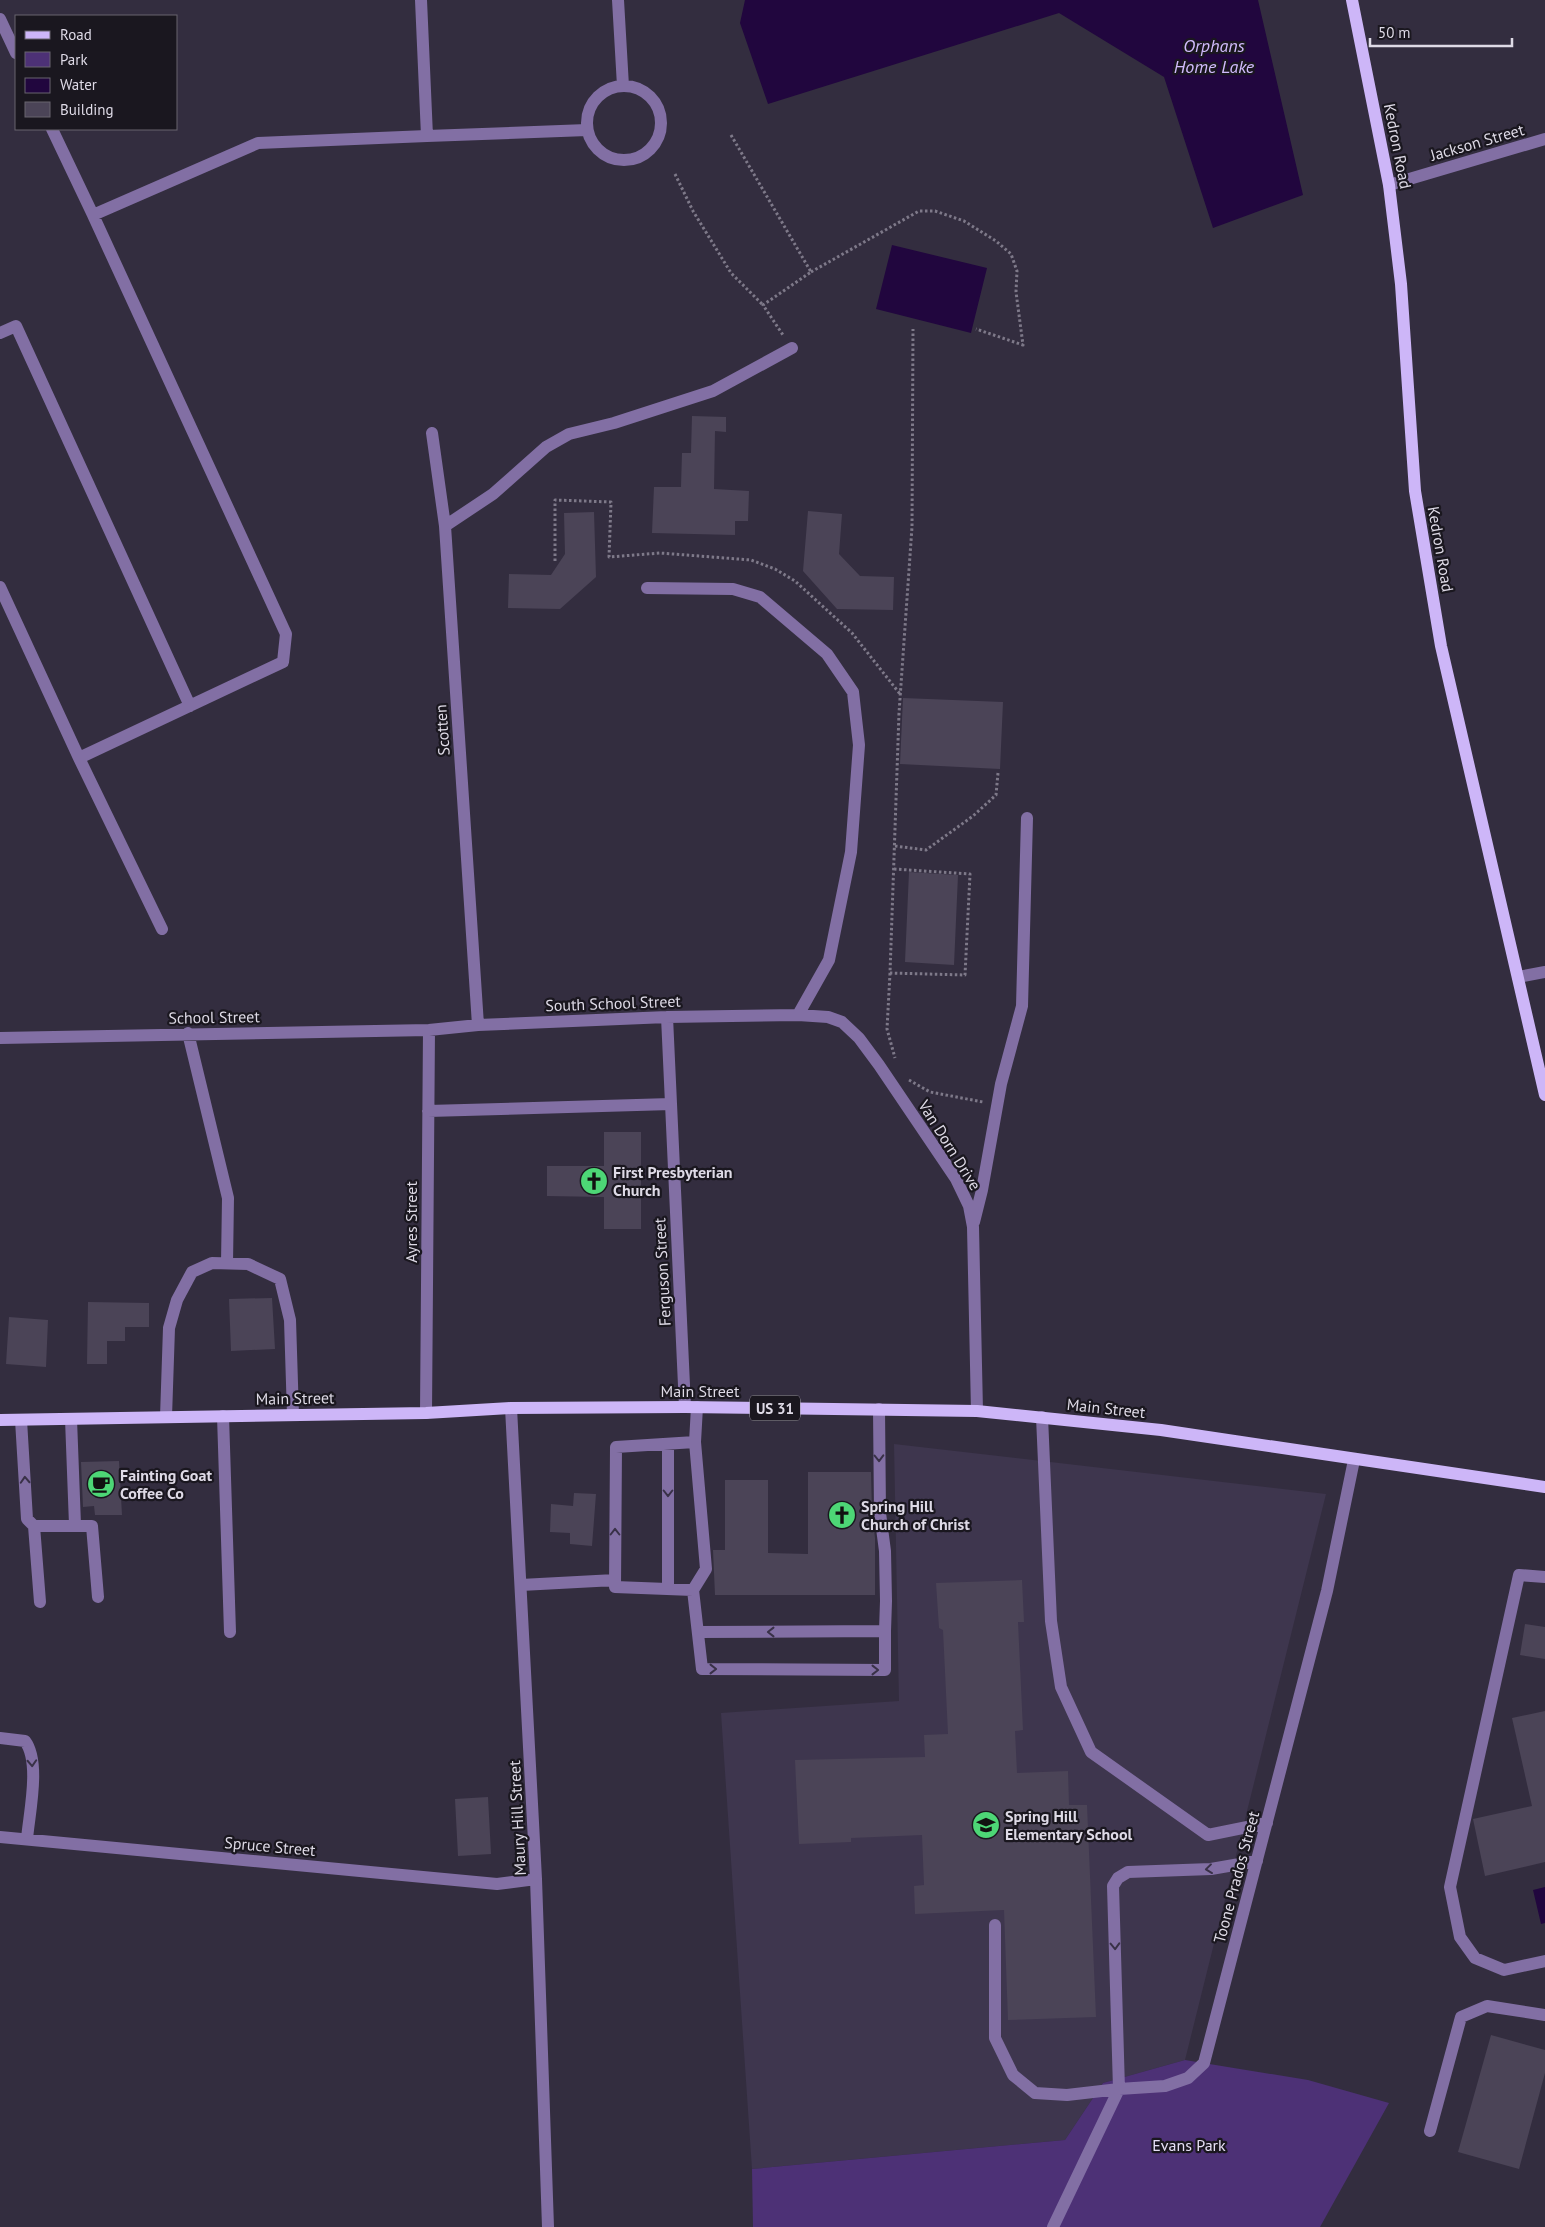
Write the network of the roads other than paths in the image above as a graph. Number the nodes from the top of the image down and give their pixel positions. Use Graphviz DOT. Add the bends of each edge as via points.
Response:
graph roads {
  1 [pos="421,0"];
  2 [pos="618,0"];
  3 [pos="1352,0"];
  4 [pos="0,19"];
  5 [pos="15,51"];
  6 [pos="623,86"];
  7 [pos="52,130"];
  8 [pos="587,130"];
  9 [pos="427,136"];
  10 [pos="1545,139"];
  11 [pos="1389,185"];
  12 [pos="93,216"];
  13 [pos="0,333"];
  14 [pos="792,348"];
  15 [pos="432,433"];
  16 [pos="445,526"];
  17 [pos="0,587"];
  18 [pos="647,588"];
  19 [pos="190,706"];
  20 [pos="79,758"];
  21 [pos="1027,818"];
  22 [pos="162,929"];
  23 [pos="1545,972"];
  24 [pos="1518,977"];
  25 [pos="798,1015"];
  26 [pos="666,1017"];
  27 [pos="478,1025"];
  28 [pos="429,1030"];
  29 [pos="188,1033"];
  30 [pos="0,1038"];
  31 [pos="1545,1095"];
  32 [pos="671,1104"];
  33 [pos="428,1111"];
  34 [pos="973,1227"];
  35 [pos="227,1263"];
  36 [pos="691,1407"];
  37 [pos="512,1408"];
  38 [pos="879,1409"];
  39 [pos="977,1411"];
  40 [pos="426,1413"];
  41 [pos="293,1415"];
  42 [pos="223,1416"];
  43 [pos="166,1417"];
  44 [pos="1042,1417"];
  45 [pos="71,1419"];
  46 [pos="0,1420"];
  47 [pos="21,1420"];
  48 [pos="695,1442"];
  49 [pos="668,1444"];
  50 [pos="1354,1460"];
  51 [pos="1545,1487"];
  52 [pos="75,1525"];
  53 [pos="34,1526"];
  54 [pos="1545,1577"];
  55 [pos="615,1580"];
  56 [pos="521,1585"];
  57 [pos="668,1588"];
  58 [pos="693,1590"];
  59 [pos="98,1597"];
  60 [pos="40,1602"];
  61 [pos="885,1631"];
  62 [pos="230,1632"];
  63 [pos="698,1632"];
  64 [pos="0,1738"];
  65 [pos="1267,1823"];
  66 [pos="0,1837"];
  67 [pos="27,1840"];
  68 [pos="1257,1861"];
  69 [pos="536,1879"];
  70 [pos="994,1925"];
  71 [pos="1545,1961"];
  72 [pos="1545,2015"];
  73 [pos="1119,2089"];
  74 [pos="1430,2131"];
  75 [pos="548,2227"];
  76 [pos="1053,2227"];
  1 -- 9 [label="street"];
  2 -- 6 [label="street"];
  3 -- 11 [label="main road, Kedron Road"];
  4 -- 5 [label="street"];
  6 -- 8 [label="street" via="600,94 592,103"];
  6 -- 8 [label="street" via="636,87 647,93 661,114 660,133 652,150 629,161 616,160 596,148"];
  7 -- 12 [label="street"];
  8 -- 9 [label="street"];
  9 -- 12 [label="street" via="258,143"];
  10 -- 11 [label="street, Jackson Street"];
  11 -- 24 [label="main road, Kedron Road" via="1401,284 1415,491 1441,646"];
  12 -- 19 [label="street" via="286,634 283,662"];
  13 -- 19 [label="street" via="16,326"];
  14 -- 16 [label="street" via="713,391 569,434 546,448 493,494"];
  15 -- 16 [label="street, Scotten"];
  16 -- 27 [label="street, Scotten"];
  17 -- 20 [label="street"];
  18 -- 25 [label="street" via="733,589 760,597 827,654 853,692 859,745 851,852 829,960"];
  19 -- 20 [label="street"];
  20 -- 22 [label="street"];
  21 -- 34 [label="street" via="1022,1006 1001,1084"];
  23 -- 24 [label="street"];
  24 -- 31 [label="main road, Kedron Road"];
  25 -- 26 [label="street, South School Street"];
  25 -- 34 [label="street, Van Dorn Drive" via="828,1017 842,1022 859,1038 956,1179 969,1206"];
  26 -- 27 [label="street, South School Street"];
  26 -- 32 [label="street, Ferguson Street"];
  27 -- 28 [label="street, South School Street"];
  28 -- 29 [label="street, School Street"];
  28 -- 33 [label="street, Ayres Street"];
  29 -- 30 [label="street, School Street"];
  29 -- 35 [label="street" via="228,1198"];
  32 -- 33 [label="street"];
  32 -- 36 [label="street, Ferguson Street"];
  33 -- 40 [label="street, Ayres Street"];
  34 -- 39 [label="street, Van Dorn Drive"];
  35 -- 41 [label="street" via="248,1264 280,1279 290,1320"];
  35 -- 43 [label="street" via="212,1263 192,1272 176,1300 169,1328"];
  36 -- 37 [label="main road, Main Street / US 31"];
  36 -- 38 [label="main road, Main Street / US 31"];
  36 -- 48 [label="street, Ferguson Street"];
  37 -- 40 [label="main road, Main Street / US 31"];
  37 -- 56 [label="street, Maury Hill Street"];
  38 -- 39 [label="main road, Main Street / US 31"];
  38 -- 61 [label="street, one-way"];
  39 -- 44 [label="main road, Main Street / US 31"];
  40 -- 41 [label="main road, Main Street / US 31"];
  41 -- 42 [label="main road, Main Street / US 31"];
  42 -- 43 [label="main road, Main Street / US 31"];
  42 -- 62 [label="street"];
  43 -- 45 [label="main road, Main Street / US 31"];
  44 -- 50 [label="main road, Main Street / US 31" via="1160,1430"];
  44 -- 65 [label="street" via="1051,1621 1061,1687 1091,1752 1208,1835"];
  45 -- 47 [label="main road, Main Street / US 31"];
  45 -- 52 [label="street"];
  46 -- 47 [label="main road, Main Street / US 31"];
  53 -- 47 [label="street, one-way" via="27,1519"];
  48 -- 49 [label="street"];
  48 -- 58 [label="street, Ferguson Street" via="706,1569"];
  55 -- 49 [label="street, one-way" via="616,1447"];
  49 -- 57 [label="street, one-way"];
  50 -- 51 [label="main road, Main Street / US 31"];
  50 -- 65 [label="street, Toone Prados Street" via="1327,1591"];
  52 -- 53 [label="street"];
  52 -- 59 [label="street" via="92,1526"];
  53 -- 60 [label="street"];
  54 -- 71 [label="street" via="1519,1575 1450,1887 1460,1937 1475,1958 1504,1970"];
  55 -- 56 [label="street"];
  55 -- 57 [label="street" via="615,1587"];
  56 -- 69 [label="street, Maury Hill Street"];
  57 -- 58 [label="street"];
  58 -- 63 [label="street"];
  61 -- 63 [label="street, one-way"];
  63 -- 61 [label="street, one-way" via="702,1669 885,1670"];
  64 -- 67 [label="street, one-way" via="25,1741 31,1749 33,1764"];
  65 -- 68 [label="street, Toone Prados Street"];
  66 -- 67 [label="street, Spruce Street"];
  67 -- 69 [label="street, Spruce Street" via="497,1884"];
  68 -- 73 [label="street, Toone Prados Street" via="1204,2063 1188,2078 1165,2086"];
  68 -- 73 [label="street, one-way" via="1211,1869 1128,1872 1113,1886"];
  69 -- 75 [label="street, Maury Hill Street"];
  70 -- 73 [label="street, Toone Prados Street" via="994,2038 1013,2075 1036,2093 1067,2095"];
  72 -- 74 [label="street" via="1487,2006 1461,2017"];
  73 -- 76 [label="street"];
}
